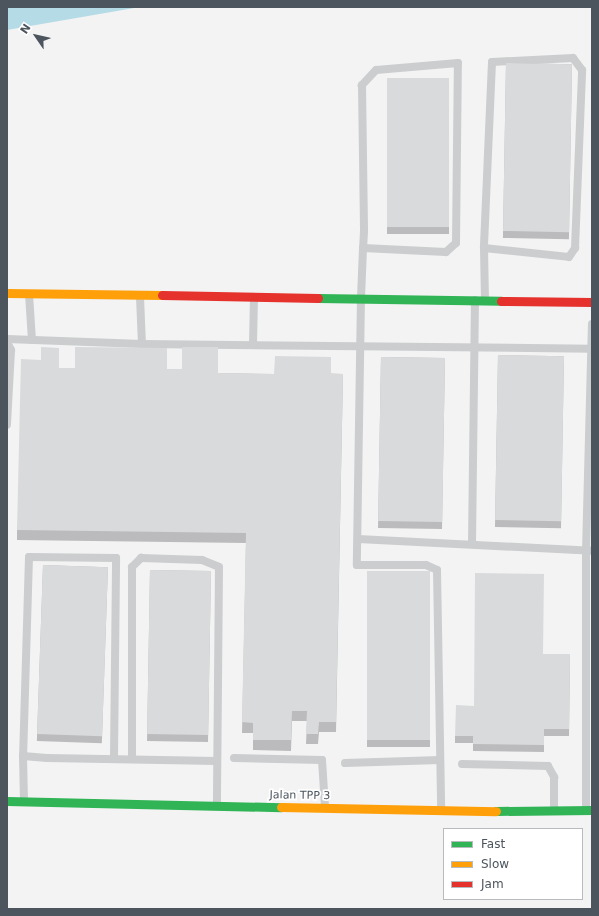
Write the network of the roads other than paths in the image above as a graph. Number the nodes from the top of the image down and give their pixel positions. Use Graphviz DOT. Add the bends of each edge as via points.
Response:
graph roads {
  1 [pos="363,248"];
  2 [pos="484,248"];
  3 [pos="7,293"];
  4 [pos="29,293"];
  5 [pos="140,294"];
  6 [pos="254,295"];
  7 [pos="361,297"];
  8 [pos="480,300"];
  9 [pos="592,302"];
  10 [pos="592,324"];
  11 [pos="7,339"];
  12 [pos="32,340"];
  13 [pos="7,342"];
  14 [pos="142,344"];
  15 [pos="253,344"];
  16 [pos="360,345"];
  17 [pos="475,348"];
  18 [pos="592,349"];
  19 [pos="7,425"];
  20 [pos="358,539"];
  21 [pos="472,544"];
  22 [pos="589,551"];
  23 [pos="23,756"];
  24 [pos="114,758"];
  25 [pos="234,758"];
  26 [pos="132,759"];
  27 [pos="440,760"];
  28 [pos="217,761"];
  29 [pos="345,763"];
  30 [pos="462,764"];
  31 [pos="588,769"];
  32 [pos="7,801"];
  33 [pos="24,802"];
  34 [pos="217,806"];
  35 [pos="325,809"];
  36 [pos="441,810"];
  37 [pos="554,810"];
  38 [pos="589,810"];
  1 -- 1 [label="lane" via="362,85 376,70 458,63 456,243 446,252"];
  1 -- 7 [label="lane"];
  2 -- 2 [label="lane" via="492,62 573,58 582,70 575,248 569,256"];
  2 -- 8 [label="lane"];
  3 -- 4 [label="street"];
  4 -- 5 [label="street"];
  4 -- 12 [label="lane"];
  5 -- 6 [label="street"];
  5 -- 14 [label="lane"];
  6 -- 7 [label="street"];
  6 -- 15 [label="lane"];
  7 -- 8 [label="street"];
  7 -- 16 [label="lane"];
  8 -- 9 [label="street"];
  8 -- 17 [label="lane"];
  10 -- 18 [label="lane"];
  11 -- 12 [label="lane"];
  12 -- 14 [label="lane"];
  13 -- 19 [label="lane" via="11,350"];
  14 -- 15 [label="lane"];
  15 -- 16 [label="lane"];
  16 -- 17 [label="lane"];
  16 -- 20 [label="lane"];
  17 -- 18 [label="lane"];
  17 -- 21 [label="lane"];
  18 -- 22 [label="lane"];
  20 -- 21 [label="lane"];
  20 -- 27 [label="lane" via="357,565 426,565 437,570"];
  21 -- 22 [label="lane"];
  22 -- 31 [label="lane"];
  23 -- 24 [label="lane"];
  23 -- 24 [label="lane" via="29,557 116,558"];
  23 -- 33 [label="lane"];
  24 -- 26 [label="lane"];
  25 -- 35 [label="lane" via="322,760"];
  26 -- 28 [label="lane"];
  26 -- 28 [label="lane" via="132,567 141,558 202,560 219,567"];
  27 -- 29 [label="lane"];
  27 -- 36 [label="lane"];
  28 -- 34 [label="lane"];
  30 -- 37 [label="lane" via="548,766 554,777"];
  31 -- 38 [label="lane"];
  32 -- 33 [label="street, Jalan TPP 3"];
  33 -- 34 [label="street, Jalan TPP 3"];
  34 -- 35 [label="street, Jalan TPP 3"];
  35 -- 36 [label="street, Jalan TPP 3"];
  36 -- 37 [label="street, Jalan TPP 3"];
  37 -- 38 [label="street, Jalan TPP 3"];
}
